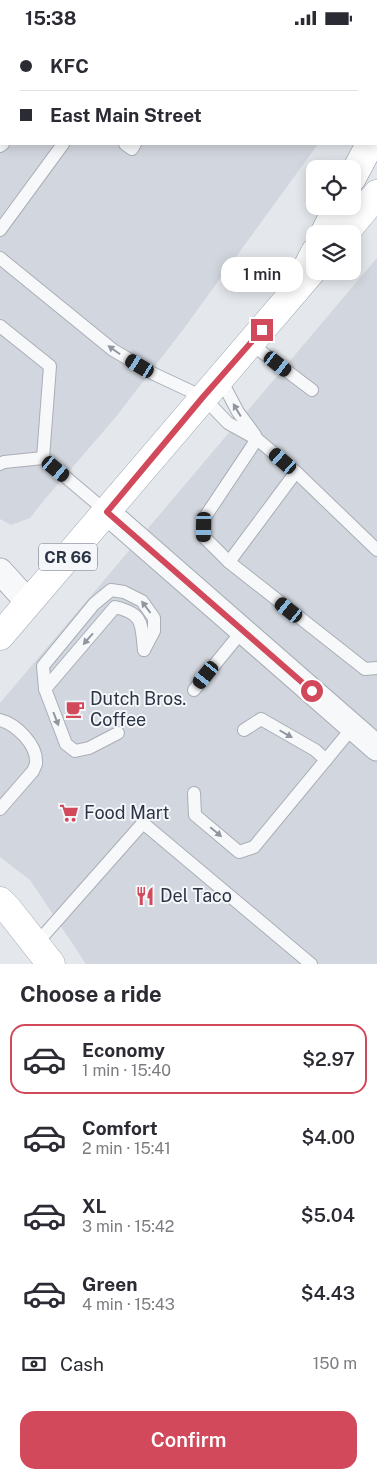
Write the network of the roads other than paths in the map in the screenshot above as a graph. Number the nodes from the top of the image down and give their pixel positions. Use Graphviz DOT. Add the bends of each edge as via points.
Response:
graph roads {
  1 [pos="61,145"];
  2 [pos="369,145"];
  3 [pos="361,161"];
  4 [pos="377,194"];
  5 [pos="351,225"];
  6 [pos="0,230"];
  7 [pos="0,258"];
  8 [pos="306,270"];
  9 [pos="306,278"];
  10 [pos="295,291"];
  11 [pos="0,326"];
  12 [pos="250,343"];
  13 [pos="211,388"];
  14 [pos="312,390"];
  15 [pos="258,439"];
  16 [pos="43,458"];
  17 [pos="0,464"];
  18 [pos="296,472"];
  19 [pos="107,512"];
  20 [pos="377,551"];
  21 [pos="229,562"];
  22 [pos="0,571"];
  23 [pos="28,602"];
  24 [pos="243,630"];
  25 [pos="0,636"];
  26 [pos="377,668"];
  27 [pos="45,689"];
  28 [pos="194,690"];
  29 [pos="0,720"];
  30 [pos="353,727"];
  31 [pos="244,730"];
  32 [pos="118,733"];
  33 [pos="377,748"];
  34 [pos="326,760"];
  35 [pos="194,793"];
  36 [pos="0,809"];
  37 [pos="0,901"];
  38 [pos="43,954"];
  39 [pos="311,964"];
  1 -- 6 [label="lane"];
  2 -- 3 [label="main road"];
  4 -- 5 [label="main road"];
  13 -- 7 [label="lane, one-way" via="154,374 113,350"];
  8 -- 10 [label="main road"];
  9 -- 10 [label="main road, CR 66"];
  10 -- 12 [label="main road, CR 66"];
  11 -- 16 [label="lane" via="50,366"];
  12 -- 13 [label="main road, CR 66"];
  12 -- 14 [label="lane"];
  15 -- 13 [label="lane, one-way" via="238,412"];
  13 -- 15 [label="lane" via="228,423"];
  13 -- 19 [label="main road, CR 66"];
  15 -- 18 [label="lane"];
  15 -- 21 [label="lane" via="205,517 204,537"];
  16 -- 17 [label="lane"];
  16 -- 19 [label="lane"];
  18 -- 20 [label="lane"];
  18 -- 21 [label="lane"];
  19 -- 23 [label="main road, CR 66"];
  19 -- 24 [label="street"];
  21 -- 26 [label="lane" via="365,669"];
  22 -- 23 [label="street"];
  23 -- 25 [label="main road, CR 66"];
  24 -- 28 [label="lane"];
  24 -- 30 [label="street"];
  27 -- 27 [label="lane" via="115,607 130,611 141,622 144,650 154,631 154,618 142,601 111,590 94,604 43,666"];
  27 -- 32 [label="lane, one-way" via="66,744 75,751 89,748"];
  29 -- 36 [label="lane" via="20,731 30,743 36,764"];
  30 -- 33 [label="street"];
  30 -- 34 [label="lane"];
  31 -- 34 [label="lane, one-way" via="261,719 315,750"];
  35 -- 34 [label="lane, one-way" via="195,815 239,852 254,847"];
  37 -- 38 [label="main road"];
  38 -- 39 [label="lane" via="143,823"];
}
